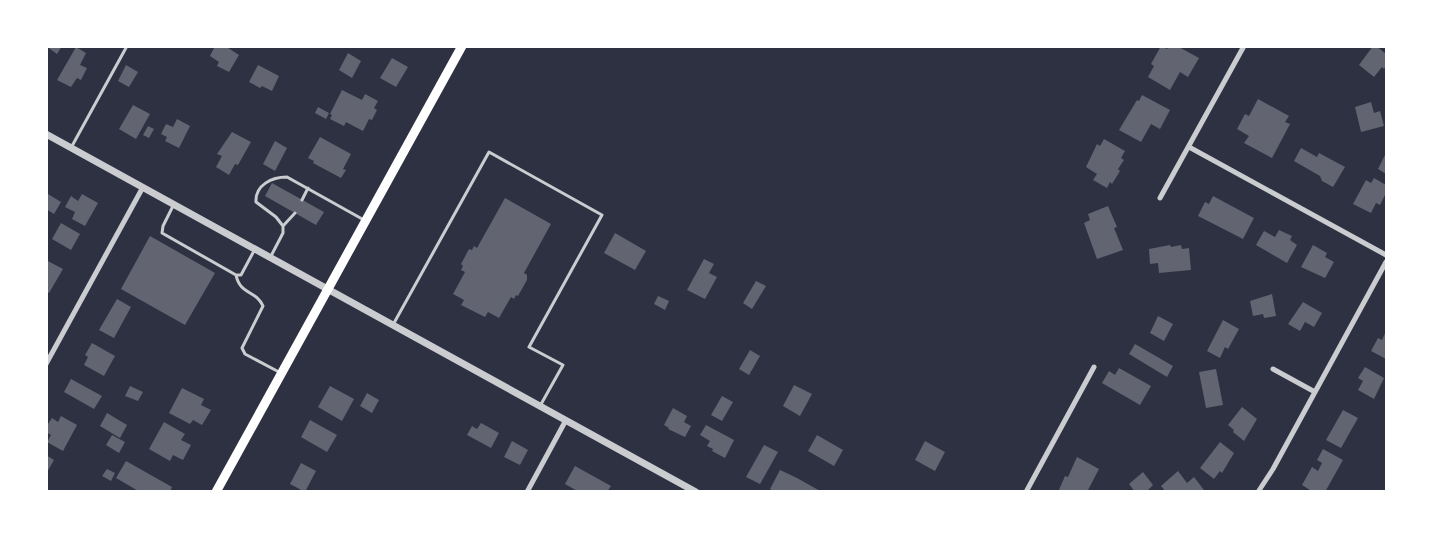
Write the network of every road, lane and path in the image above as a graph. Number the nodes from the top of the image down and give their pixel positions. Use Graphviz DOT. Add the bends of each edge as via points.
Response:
graph roads {
  1 [pos="127,46"];
  2 [pos="462,46"];
  3 [pos="1244,46"];
  4 [pos="46,134"];
  5 [pos="1189,147"];
  6 [pos="72,148"];
  7 [pos="144,187"];
  8 [pos="308,188"];
  9 [pos="1160,198"];
  10 [pos="302,200"];
  11 [pos="174,204"];
  12 [pos="295,213"];
  13 [pos="366,221"];
  14 [pos="283,226"];
  15 [pos="255,249"];
  16 [pos="1386,255"];
  17 [pos="270,257"];
  18 [pos="1386,262"];
  19 [pos="236,275"];
  20 [pos="328,289"];
  21 [pos="393,325"];
  22 [pos="46,364"];
  23 [pos="1094,368"];
  24 [pos="1273,369"];
  25 [pos="281,374"];
  26 [pos="1315,392"];
  27 [pos="540,406"];
  28 [pos="566,420"];
  29 [pos="216,492"];
  30 [pos="527,492"];
  31 [pos="696,492"];
  32 [pos="1026,492"];
  33 [pos="1258,492"];
  1 -- 6 [label="lane"];
  2 -- 13 [label="main road"];
  3 -- 5 [label="street"];
  4 -- 6 [label="street"];
  5 -- 9 [label="street"];
  5 -- 16 [label="street"];
  6 -- 7 [label="street"];
  7 -- 11 [label="street"];
  7 -- 22 [label="street"];
  8 -- 10 [label="lane"];
  8 -- 13 [label="lane"];
  8 -- 14 [label="lane" via="280,177 259,189 256,202"];
  11 -- 15 [label="street"];
  11 -- 19 [label="lane" via="162,233"];
  12 -- 14 [label="lane"];
  13 -- 20 [label="main road"];
  14 -- 17 [label="lane"];
  15 -- 17 [label="street"];
  15 -- 19 [label="lane" via="244,271"];
  17 -- 20 [label="street"];
  18 -- 26 [label="street"];
  19 -- 25 [label="lane" via="238,284 263,306 242,348 245,354"];
  20 -- 21 [label="street"];
  20 -- 25 [label="main road"];
  21 -- 27 [label="street"];
  21 -- 27 [label="lane" via="489,152 602,215 529,347 563,365"];
  23 -- 32 [label="street"];
  24 -- 26 [label="street"];
  25 -- 29 [label="main road"];
  26 -- 33 [label="street"];
  27 -- 28 [label="street"];
  28 -- 30 [label="street"];
  28 -- 31 [label="street"];
}
